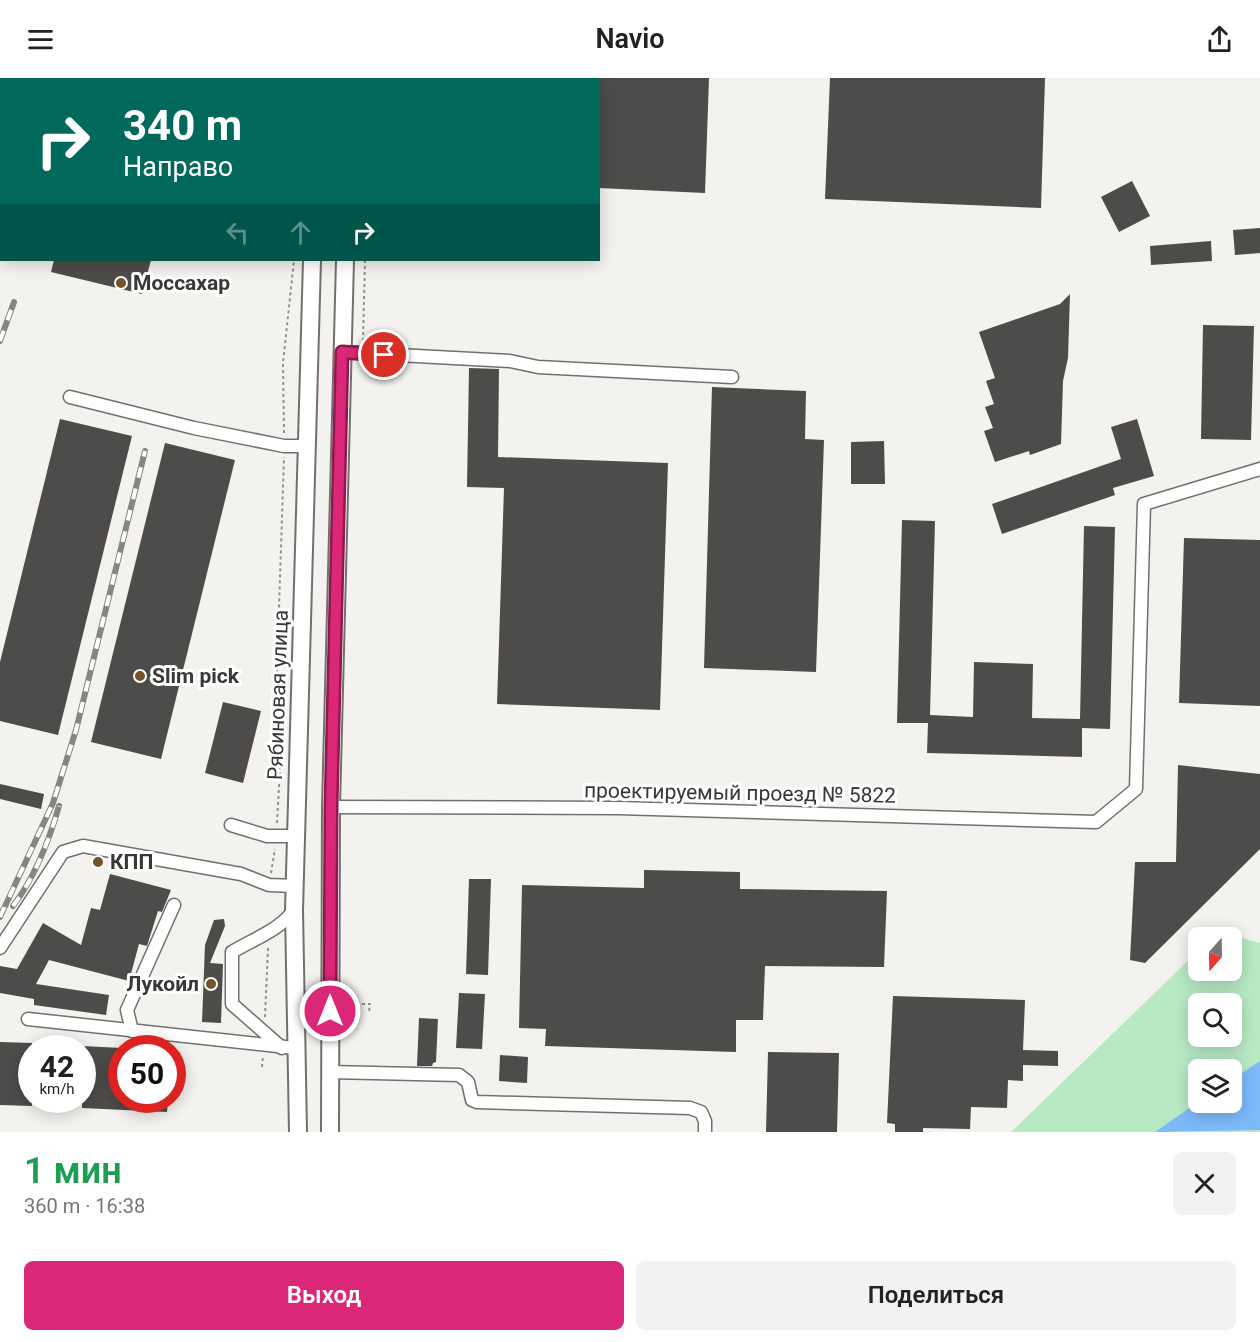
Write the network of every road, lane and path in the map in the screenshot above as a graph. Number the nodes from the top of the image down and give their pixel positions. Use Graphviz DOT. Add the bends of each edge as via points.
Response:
graph roads {
  1 [pos="294,261"];
  2 [pos="312,261"];
  3 [pos="345,261"];
  4 [pos="365,261"];
  5 [pos="342,352"];
  6 [pos="363,353"];
  7 [pos="732,377"];
  8 [pos="70,396"];
  9 [pos="284,446"];
  10 [pos="307,447"];
  11 [pos="1260,469"];
  12 [pos="331,807"];
  13 [pos="231,825"];
  14 [pos="277,836"];
  15 [pos="296,836"];
  16 [pos="269,885"];
  17 [pos="295,886"];
  18 [pos="174,905"];
  19 [pos="294,910"];
  20 [pos="0,948"];
  21 [pos="268,948"];
  22 [pos="339,1004"];
  23 [pos="369,1012"];
  24 [pos="28,1019"];
  25 [pos="264,1030"];
  26 [pos="132,1031"];
  27 [pos="263,1046"];
  28 [pos="289,1048"];
  29 [pos="262,1067"];
  30 [pos="330,1072"];
  31 [pos="330,1091"];
  32 [pos="296,1132"];
  33 [pos="330,1132"];
  34 [pos="337,1132"];
  35 [pos="705,1132"];
  1 -- 9 [label="path" via="283,363"];
  2 -- 10 [label="main road, Рябиновая улица"];
  3 -- 5 [label="main road"];
  4 -- 6 [label="path"];
  5 -- 6 [label="lane"];
  5 -- 12 [label="main road"];
  6 -- 7 [label="lane"];
  8 -- 9 [label="lane"];
  9 -- 10 [label="lane"];
  9 -- 14 [label="path" via="277,668 282,732"];
  10 -- 15 [label="main road, Рябиновая улица"];
  11 -- 12 [label="lane, проектируемый проезд № 5822" via="1144,504 1136,789 1096,822 618,808"];
  12 -- 30 [label="main road"];
  13 -- 14 [label="lane"];
  14 -- 15 [label="lane"];
  14 -- 16 [label="path"];
  15 -- 17 [label="main road, Рябиновая улица"];
  16 -- 17 [label="lane"];
  16 -- 20 [label="lane" via="241,874 83,846 63,852"];
  17 -- 19 [label="main road, Рябиновая улица"];
  18 -- 26 [label="lane" via="127,1010"];
  19 -- 25 [label="lane" via="267,934 232,952 232,1004"];
  19 -- 28 [label="main road, Рябиновая улица"];
  21 -- 25 [label="path"];
  22 -- 23 [label="path" via="370,1004"];
  24 -- 26 [label="lane"];
  25 -- 28 [label="lane"];
  26 -- 27 [label="lane"];
  27 -- 28 [label="lane"];
  27 -- 29 [label="path"];
  28 -- 32 [label="main road, Рябиновая улица"];
  30 -- 31 [label="main road"];
  30 -- 35 [label="lane" via="459,1075 468,1082 472,1100 477,1102 690,1108 701,1112"];
  31 -- 33 [label="main road"];
  31 -- 34 [label="main road"];
}
